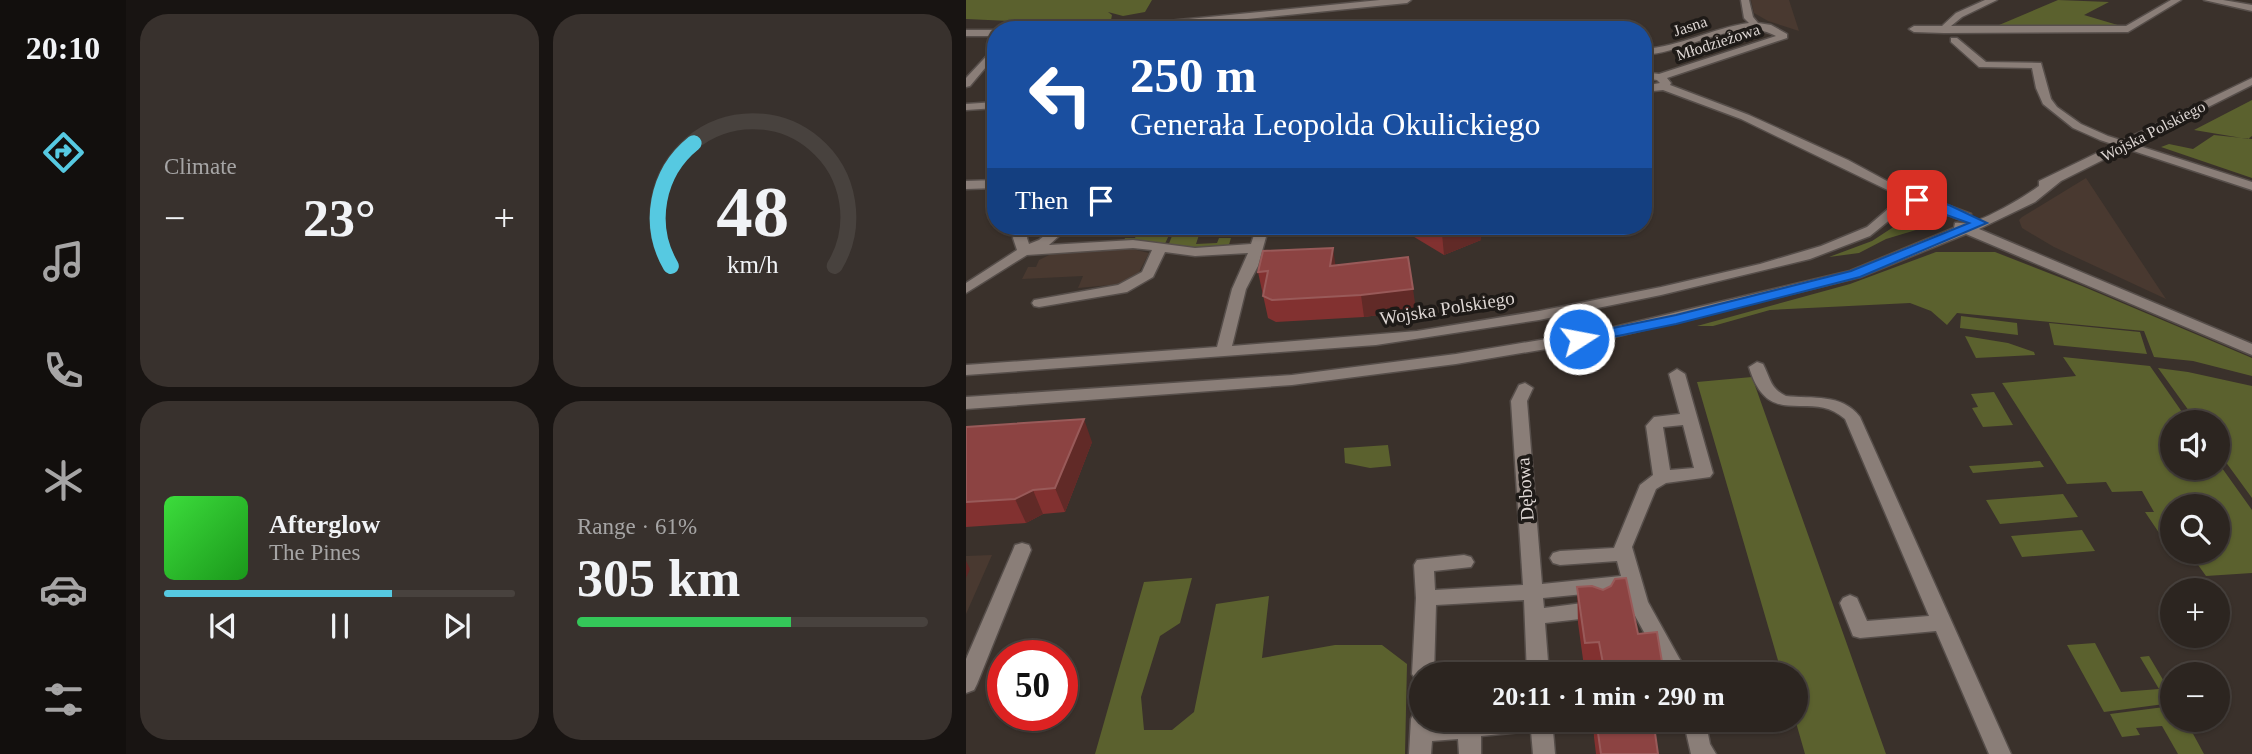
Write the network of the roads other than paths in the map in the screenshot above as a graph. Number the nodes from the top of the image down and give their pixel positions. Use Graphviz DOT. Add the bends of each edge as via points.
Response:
graph roads {
  1 [pos="1407,0"];
  2 [pos="1745,0"];
  3 [pos="1993,0"];
  4 [pos="2177,0"];
  5 [pos="2208,0"];
  6 [pos="2252,8"];
  7 [pos="1199,21"];
  8 [pos="1754,23"];
  9 [pos="1913,29"];
  10 [pos="1944,30"];
  11 [pos="966,33"];
  12 [pos="987,33"];
  13 [pos="1954,40"];
  14 [pos="1652,51"];
  15 [pos="987,60"];
  16 [pos="1652,76"];
  17 [pos="2252,81"];
  18 [pos="966,84"];
  19 [pos="987,106"];
  20 [pos="966,107"];
  21 [pos="2126,145"];
  22 [pos="987,185"];
  23 [pos="966,186"];
  24 [pos="2252,186"];
  25 [pos="1914,199"];
  26 [pos="1967,223"];
  27 [pos="1021,235"];
  28 [pos="1053,235"];
  29 [pos="1261,235"];
  30 [pos="1160,247"];
  31 [pos="1257,248"];
  32 [pos="1024,251"];
  33 [pos="966,289"];
  34 [pos="1039,303"];
  35 [pos="2252,350"];
  36 [pos="1223,352"];
  37 [pos="1400,366"];
  38 [pos="1757,366"];
  39 [pos="966,370"];
  40 [pos="1677,374"];
  41 [pos="1525,388"];
  42 [pos="966,394"];
  43 [pos="966,403"];
  44 [pos="1689,419"];
  45 [pos="1662,477"];
  46 [pos="1022,550"];
  47 [pos="1625,554"];
  48 [pos="1560,558"];
  49 [pos="1464,562"];
  50 [pos="1632,582"];
  51 [pos="1533,592"];
  52 [pos="1426,598"];
  53 [pos="1850,603"];
  54 [pos="1602,615"];
  55 [pos="1535,617"];
  56 [pos="1943,623"];
  57 [pos="1423,662"];
  58 [pos="1537,662"];
  59 [pos="1671,662"];
  60 [pos="966,684"];
  61 [pos="1469,732"];
  62 [pos="1542,732"];
  63 [pos="1697,732"];
  64 [pos="1701,752"];
  65 [pos="1470,754"];
  66 [pos="1544,754"];
  67 [pos="2000,754"];
  1 -- 7 [label="street"];
  2 -- 8 [label="street"];
  3 -- 10 [label="street" via="1958,15"];
  4 -- 10 [label="street" via="2135,27 2119,30"];
  5 -- 6 [label="street"];
  8 -- 14 [label="street, Jasna"];
  8 -- 16 [label="street, Młodzieżowa" via="1784,36"];
  9 -- 10 [label="street"];
  11 -- 12 [label="street"];
  13 -- 21 [label="street" via="1983,65 2037,65 2041,93 2054,109 2076,125"];
  15 -- 18 [label="street"];
  16 -- 25 [label="street"];
  17 -- 21 [label="main road, Wojska Polskiego"];
  19 -- 20 [label="street"];
  21 -- 24 [label="street"];
  21 -- 26 [label="main road, Wojska Polskiego" via="2054,181 2030,199"];
  22 -- 23 [label="street"];
  25 -- 26 [label="street"];
  25 -- 36 [label="street, Wojska Polskiego" via="1850,239 1689,285 1439,333"];
  26 -- 35 [label="main road" via="2022,254"];
  26 -- 37 [label="main road, Wojska Polskiego" via="1772,295 1606,334"];
  27 -- 32 [label="street"];
  28 -- 32 [label="street"];
  29 -- 31 [label="street"];
  30 -- 31 [label="street" via="1195,252"];
  30 -- 32 [label="street" via="1133,244"];
  30 -- 34 [label="street" via="1148,274 1122,289"];
  31 -- 36 [label="street"];
  32 -- 33 [label="street"];
  36 -- 39 [label="street, Wojska Polskiego"];
  37 -- 42 [label="main road, Wojska Polskiego"];
  37 -- 43 [label="main road, Wojska Polskiego" via="1280,381"];
  38 -- 56 [label="street" via="1765,389 1774,397 1829,401 1852,416"];
  40 -- 44 [label="street"];
  41 -- 51 [label="street, Dębowa" via="1519,401"];
  44 -- 45 [label="street" via="1660,421 1654,426"];
  44 -- 45 [label="street" via="1704,473"];
  45 -- 47 [label="street" via="1649,485 1623,547"];
  46 -- 60 [label="street"];
  47 -- 48 [label="street"];
  47 -- 50 [label="street"];
  49 -- 52 [label="street" via="1424,565"];
  50 -- 51 [label="street"];
  50 -- 59 [label="street" via="1638,603"];
  51 -- 52 [label="street"];
  51 -- 55 [label="street, Dębowa"];
  52 -- 57 [label="street"];
  53 -- 56 [label="street" via="1860,630"];
  54 -- 55 [label="street" via="1601,609"];
  55 -- 58 [label="street, Dębowa"];
  56 -- 67 [label="street"];
  61 -- 65 [label="street"];
  62 -- 66 [label="street"];
  63 -- 64 [label="street"];
}
